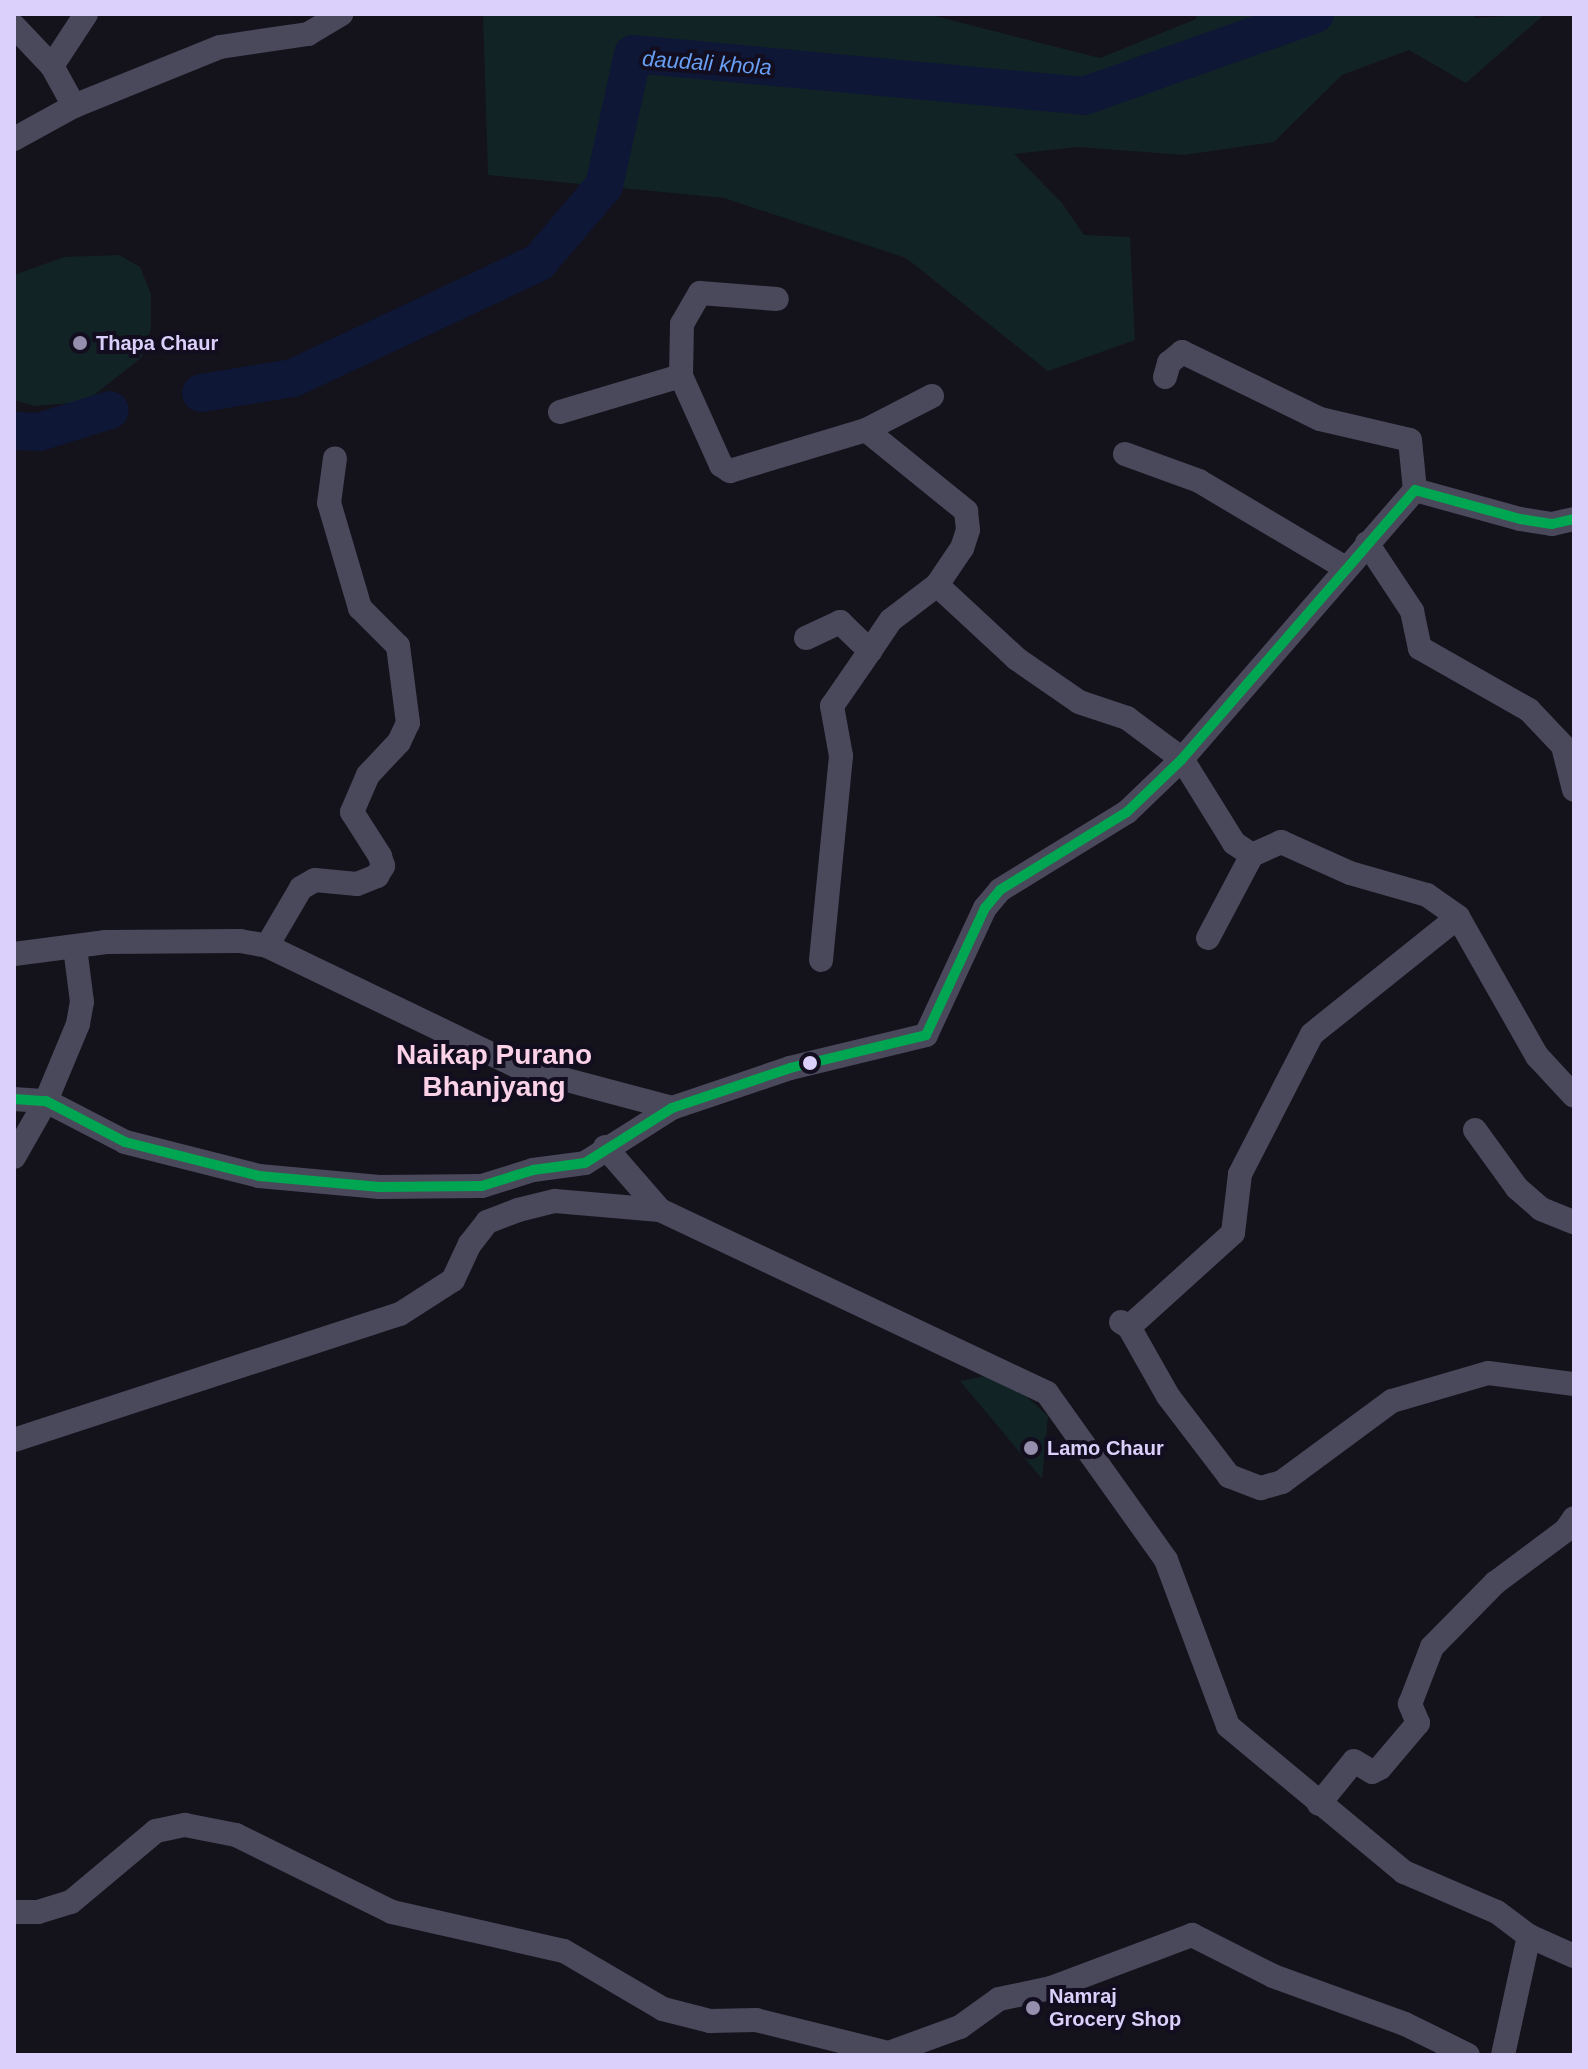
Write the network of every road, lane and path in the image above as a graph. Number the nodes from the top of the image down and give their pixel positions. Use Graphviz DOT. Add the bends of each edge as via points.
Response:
graph roads {
  1 [pos="86,14"];
  2 [pos="341,14"];
  3 [pos="14,26"];
  4 [pos="52,66"];
  5 [pos="74,106"];
  6 [pos="14,139"];
  7 [pos="777,299"];
  8 [pos="681,376"];
  9 [pos="1165,377"];
  10 [pos="932,396"];
  11 [pos="560,412"];
  12 [pos="866,430"];
  13 [pos="1125,454"];
  14 [pos="335,458"];
  15 [pos="1415,490"];
  16 [pos="1574,519"];
  17 [pos="1367,543"];
  18 [pos="1344,567"];
  19 [pos="937,585"];
  20 [pos="806,638"];
  21 [pos="870,651"];
  22 [pos="1182,759"];
  23 [pos="1574,790"];
  24 [pos="1252,855"];
  25 [pos="1458,917"];
  26 [pos="1208,938"];
  27 [pos="267,946"];
  28 [pos="75,947"];
  29 [pos="14,954"];
  30 [pos="821,960"];
  31 [pos="1574,1096"];
  32 [pos="14,1099"];
  33 [pos="46,1101"];
  34 [pos="672,1108"];
  35 [pos="1475,1130"];
  36 [pos="605,1147"];
  37 [pos="14,1157"];
  38 [pos="660,1210"];
  39 [pos="1574,1222"];
  40 [pos="1574,1384"];
  41 [pos="14,1440"];
  42 [pos="1574,1518"];
  43 [pos="1319,1804"];
  44 [pos="14,1912"];
  45 [pos="1529,1936"];
  46 [pos="1574,1956"];
  47 [pos="895,2053"];
  48 [pos="1468,2055"];
  49 [pos="1503,2055"];
  1 -- 4 [label="street"];
  2 -- 5 [label="street" via="308,34 220,47"];
  3 -- 4 [label="street"];
  4 -- 5 [label="street"];
  5 -- 6 [label="street"];
  7 -- 8 [label="street" via="700,293 682,324"];
  8 -- 11 [label="street"];
  8 -- 12 [label="street" via="721,465 730,471"];
  9 -- 15 [label="street" via="1169,363 1182,352 1320,419 1410,440"];
  10 -- 12 [label="street"];
  12 -- 19 [label="street" via="966,511 968,530 962,548"];
  13 -- 18 [label="street" via="1199,481"];
  14 -- 27 [label="street" via="329,503 360,608 398,646 408,723 399,742 368,775 352,812 380,856 383,866 377,876 357,884 315,880 301,888"];
  15 -- 16 [label="street" via="1520,519 1552,524"];
  15 -- 17 [label="street"];
  17 -- 18 [label="street"];
  17 -- 23 [label="street" via="1412,611 1420,648 1529,710 1563,746"];
  18 -- 22 [label="street"];
  19 -- 21 [label="street" via="891,620"];
  19 -- 22 [label="street" via="1017,659 1079,702 1127,718"];
  20 -- 21 [label="street" via="840,622"];
  21 -- 30 [label="street" via="832,706 830,721 841,756"];
  22 -- 24 [label="street" via="1234,843"];
  22 -- 34 [label="street" via="1127,812 1000,890 985,908 926,1035 790,1068"];
  24 -- 25 [label="street" via="1281,842 1350,873 1427,895"];
  24 -- 26 [label="street"];
  25 -- 31 [label="street" via="1537,1056"];
  25 -- 40 [label="street" via="1312,1034 1240,1174 1233,1233 1125,1325 1168,1396 1229,1476 1261,1488 1282,1482 1392,1401 1488,1373"];
  27 -- 28 [label="street" via="225,941"];
  27 -- 34 [label="street" via="518,1067"];
  28 -- 29 [label="street"];
  28 -- 33 [label="street" via="82,1002 78,1024"];
  32 -- 33 [label="street"];
  33 -- 36 [label="street" via="125,1142 259,1176 379,1187 482,1186 533,1170 585,1163"];
  33 -- 37 [label="street"];
  34 -- 36 [label="street"];
  35 -- 39 [label="street" via="1517,1188 1541,1209"];
  36 -- 38 [label="street"];
  38 -- 41 [label="street" via="555,1201 518,1210 487,1222 453,1280 400,1314"];
  38 -- 43 [label="street" via="1047,1393 1166,1560 1228,1726"];
  42 -- 43 [label="street" via="1566,1530 1495,1583 1432,1647 1410,1704 1418,1723 1380,1768 1372,1772 1354,1761"];
  43 -- 45 [label="street" via="1404,1872 1497,1912"];
  44 -- 47 [label="street" via="38,1912 71,1902 156,1831 185,1825 236,1835 392,1912 564,1951 663,2009 710,2021 756,2020"];
  45 -- 46 [label="street"];
  45 -- 49 [label="street"];
  47 -- 48 [label="street" via="960,2027 999,1999 1051,1988 1192,1935 1273,1976 1405,2024"];
}
